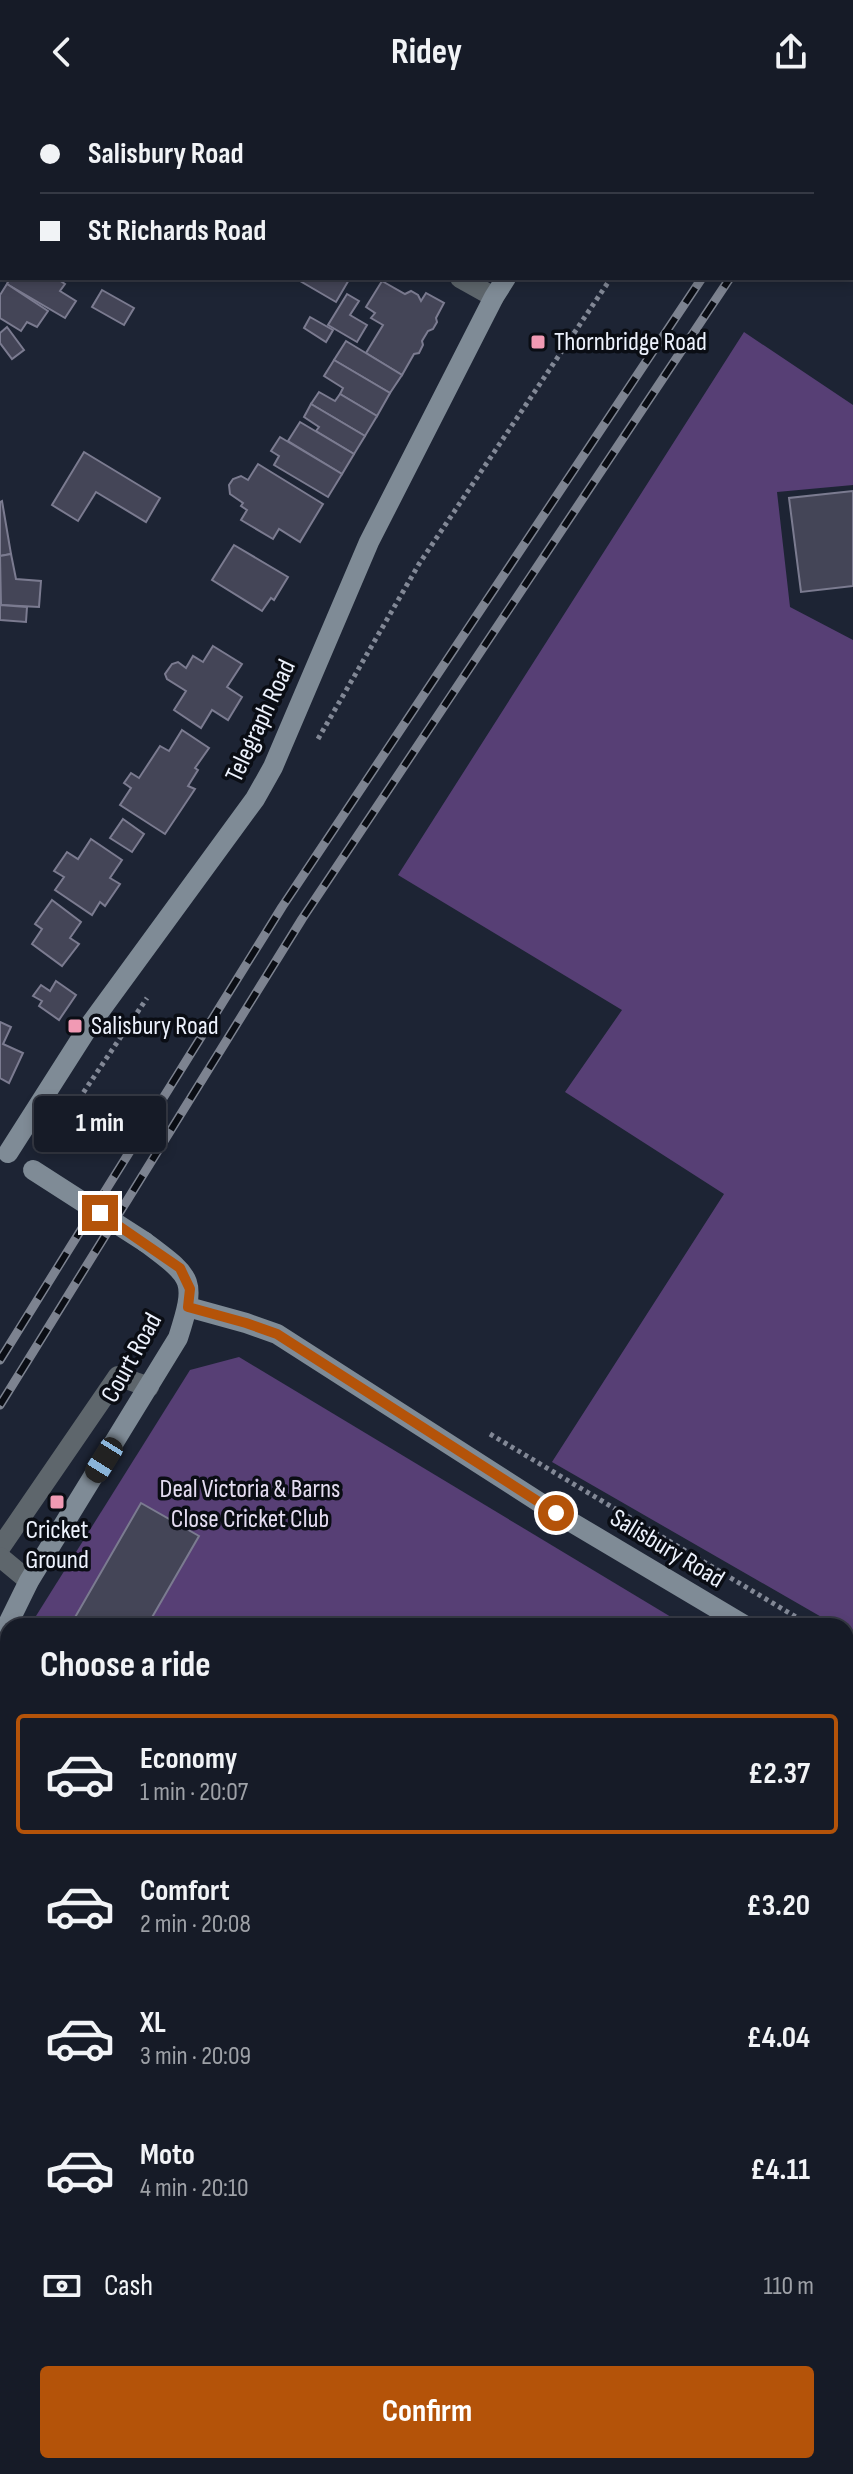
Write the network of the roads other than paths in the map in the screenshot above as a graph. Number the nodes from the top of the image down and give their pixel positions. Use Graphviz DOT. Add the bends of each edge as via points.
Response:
graph roads {
  1 [pos="464,280"];
  2 [pos="505,280"];
  3 [pos="494,297"];
  4 [pos="4,1151"];
  5 [pos="188,1307"];
  6 [pos="149,1387"];
  7 [pos="0,1548"];
  8 [pos="0,1557"];
  9 [pos="29,1581"];
  10 [pos="11,1618"];
  11 [pos="733,1618"];
  1 -- 3 [label="street"];
  2 -- 3 [label="street, Telegraph Road"];
  3 -- 4 [label="street, Telegraph Road" via="369,542 273,767"];
  4 -- 5 [label="street, bridge" via="180,1268 190,1289"];
  5 -- 6 [label="street, Court Road" via="178,1338"];
  5 -- 11 [label="street, Salisbury Road" via="277,1334 556,1513"];
  6 -- 7 [label="street" via="118,1376"];
  6 -- 9 [label="street, Court Road"];
  8 -- 9 [label="street"];
  9 -- 10 [label="street, Court Road"];
}
